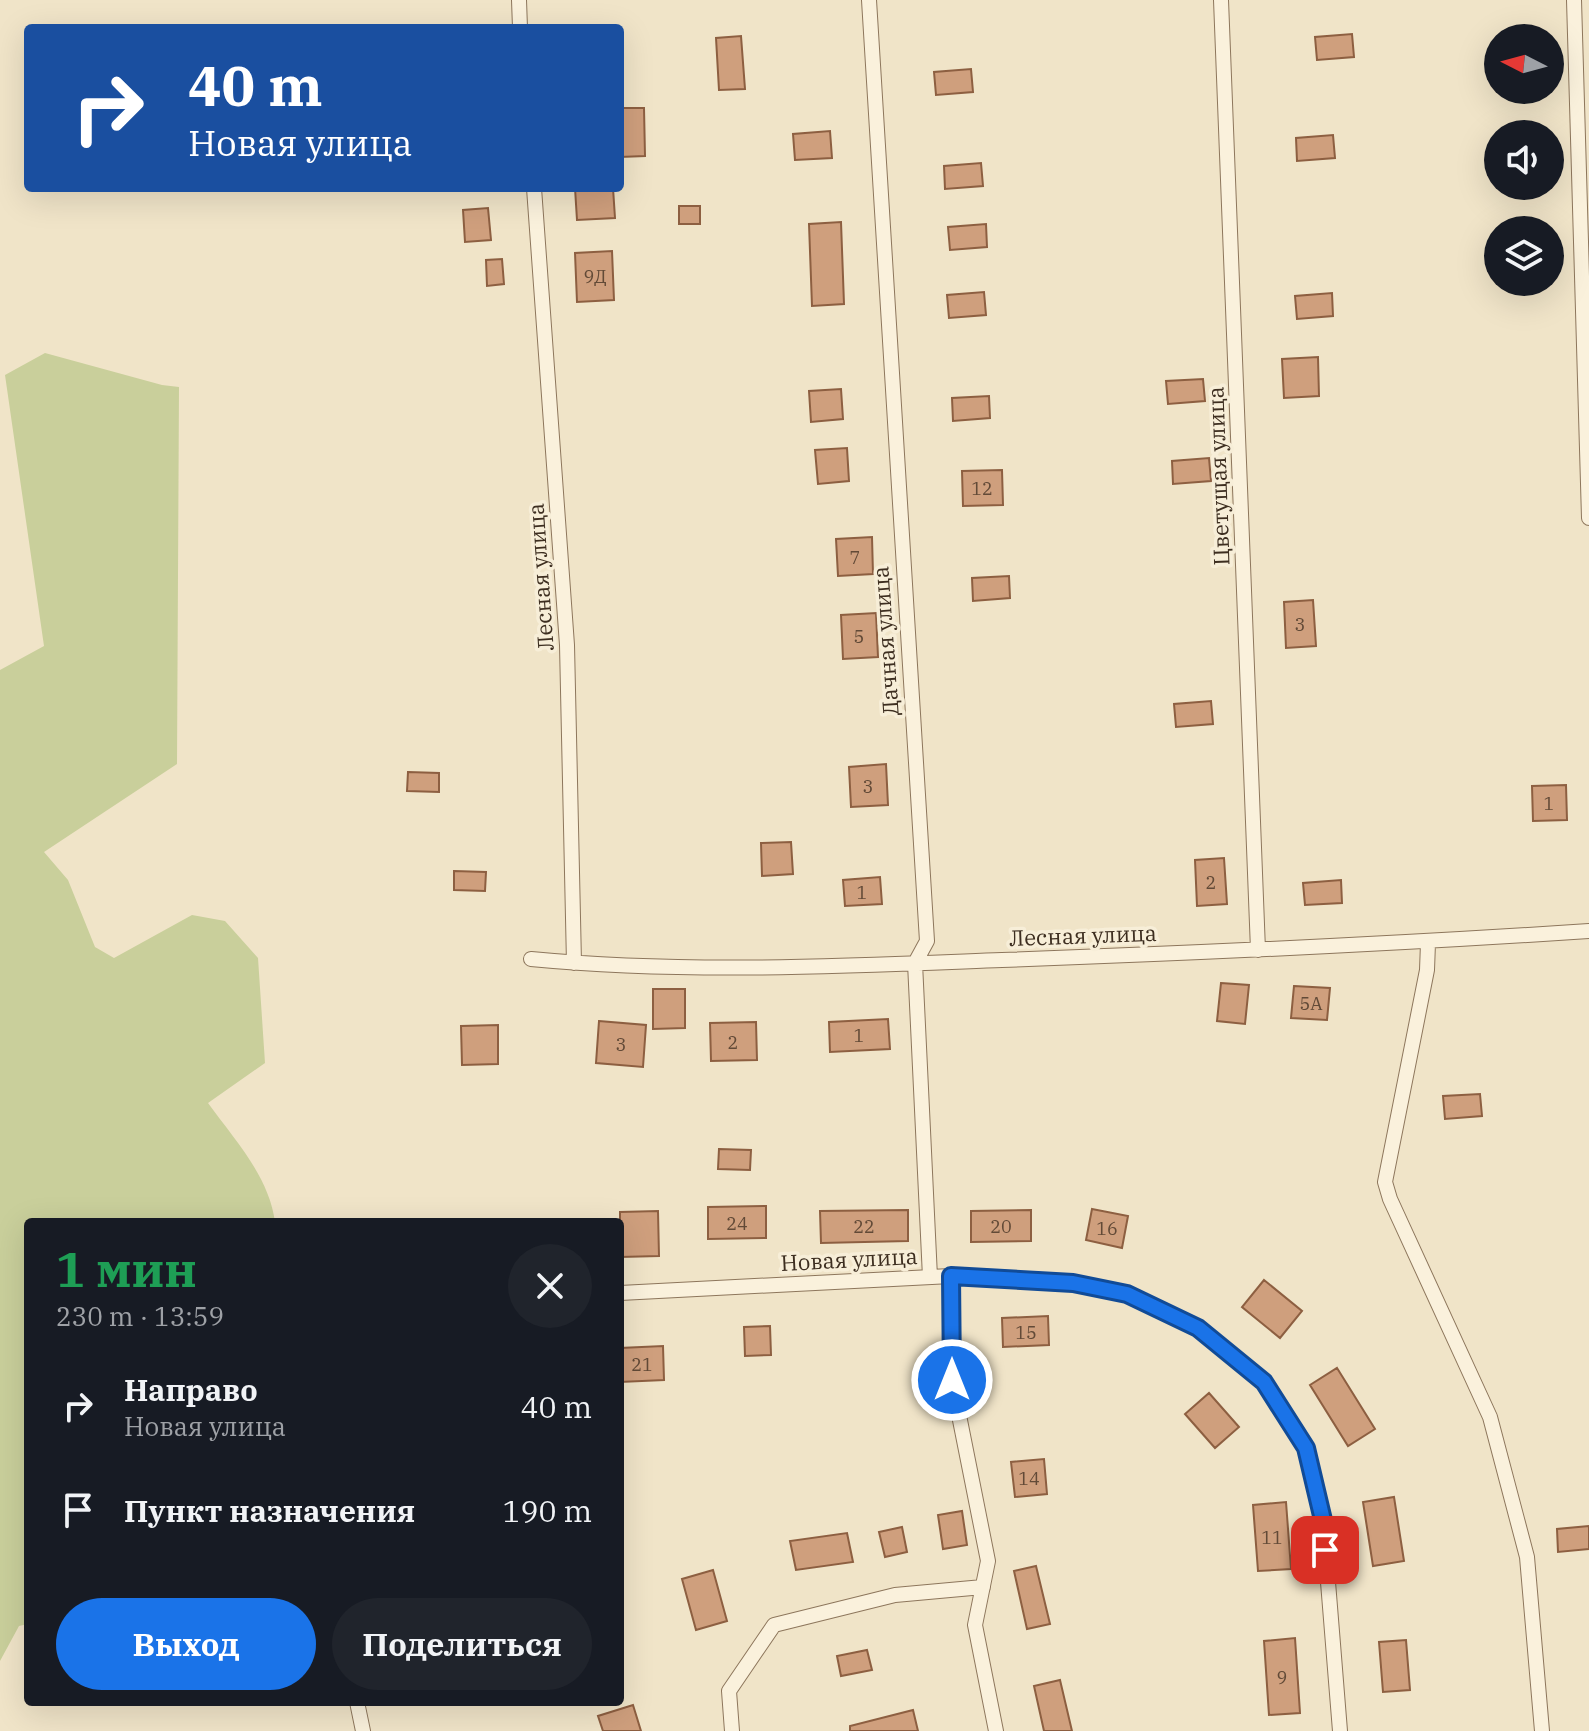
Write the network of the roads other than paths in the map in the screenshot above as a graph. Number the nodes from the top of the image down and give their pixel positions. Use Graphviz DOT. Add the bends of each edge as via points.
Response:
graph roads {
  1 [pos="519,0"];
  2 [pos="869,0"];
  3 [pos="1221,0"];
  4 [pos="1574,0"];
  5 [pos="520,24"];
  6 [pos="534,192"];
  7 [pos="1589,518"];
  8 [pos="1589,921"];
  9 [pos="1589,931"];
  10 [pos="1428,943"];
  11 [pos="1258,950"];
  12 [pos="531,959"];
  13 [pos="574,963"];
  14 [pos="915,963"];
  15 [pos="951,1276"];
  16 [pos="930,1277"];
  17 [pos="624,1293"];
  18 [pos="983,1587"];
  19 [pos="358,1706"];
  20 [pos="363,1731"];
  21 [pos="732,1731"];
  22 [pos="996,1731"];
  23 [pos="1340,1731"];
  24 [pos="1542,1731"];
  1 -- 5 [label="street"];
  2 -- 14 [label="street, Дачная улица" via="927,941"];
  3 -- 11 [label="street, Цветущая улица"];
  4 -- 7 [label="street"];
  6 -- 13 [label="street, Лесная улица" via="567,645"];
  8 -- 9 [label="street"];
  9 -- 10 [label="street, Лесная улица"];
  10 -- 11 [label="street, Лесная улица"];
  10 -- 24 [label="street" via="1385,1182 1490,1417 1527,1557"];
  11 -- 14 [label="street, Лесная улица"];
  12 -- 13 [label="street, Лесная улица"];
  13 -- 14 [label="street, Лесная улица" via="766,969"];
  14 -- 16 [label="street, Дачная улица"];
  15 -- 16 [label="street, Новая улица"];
  15 -- 18 [label="street" via="952,1380 988,1561"];
  15 -- 23 [label="street" via="1073,1283 1127,1294 1198,1328 1264,1382 1306,1448 1323,1520"];
  16 -- 17 [label="street, Новая улица"];
  18 -- 21 [label="street" via="895,1595 774,1625 729,1691"];
  18 -- 22 [label="street" via="975,1625"];
  19 -- 20 [label="street"];
}
